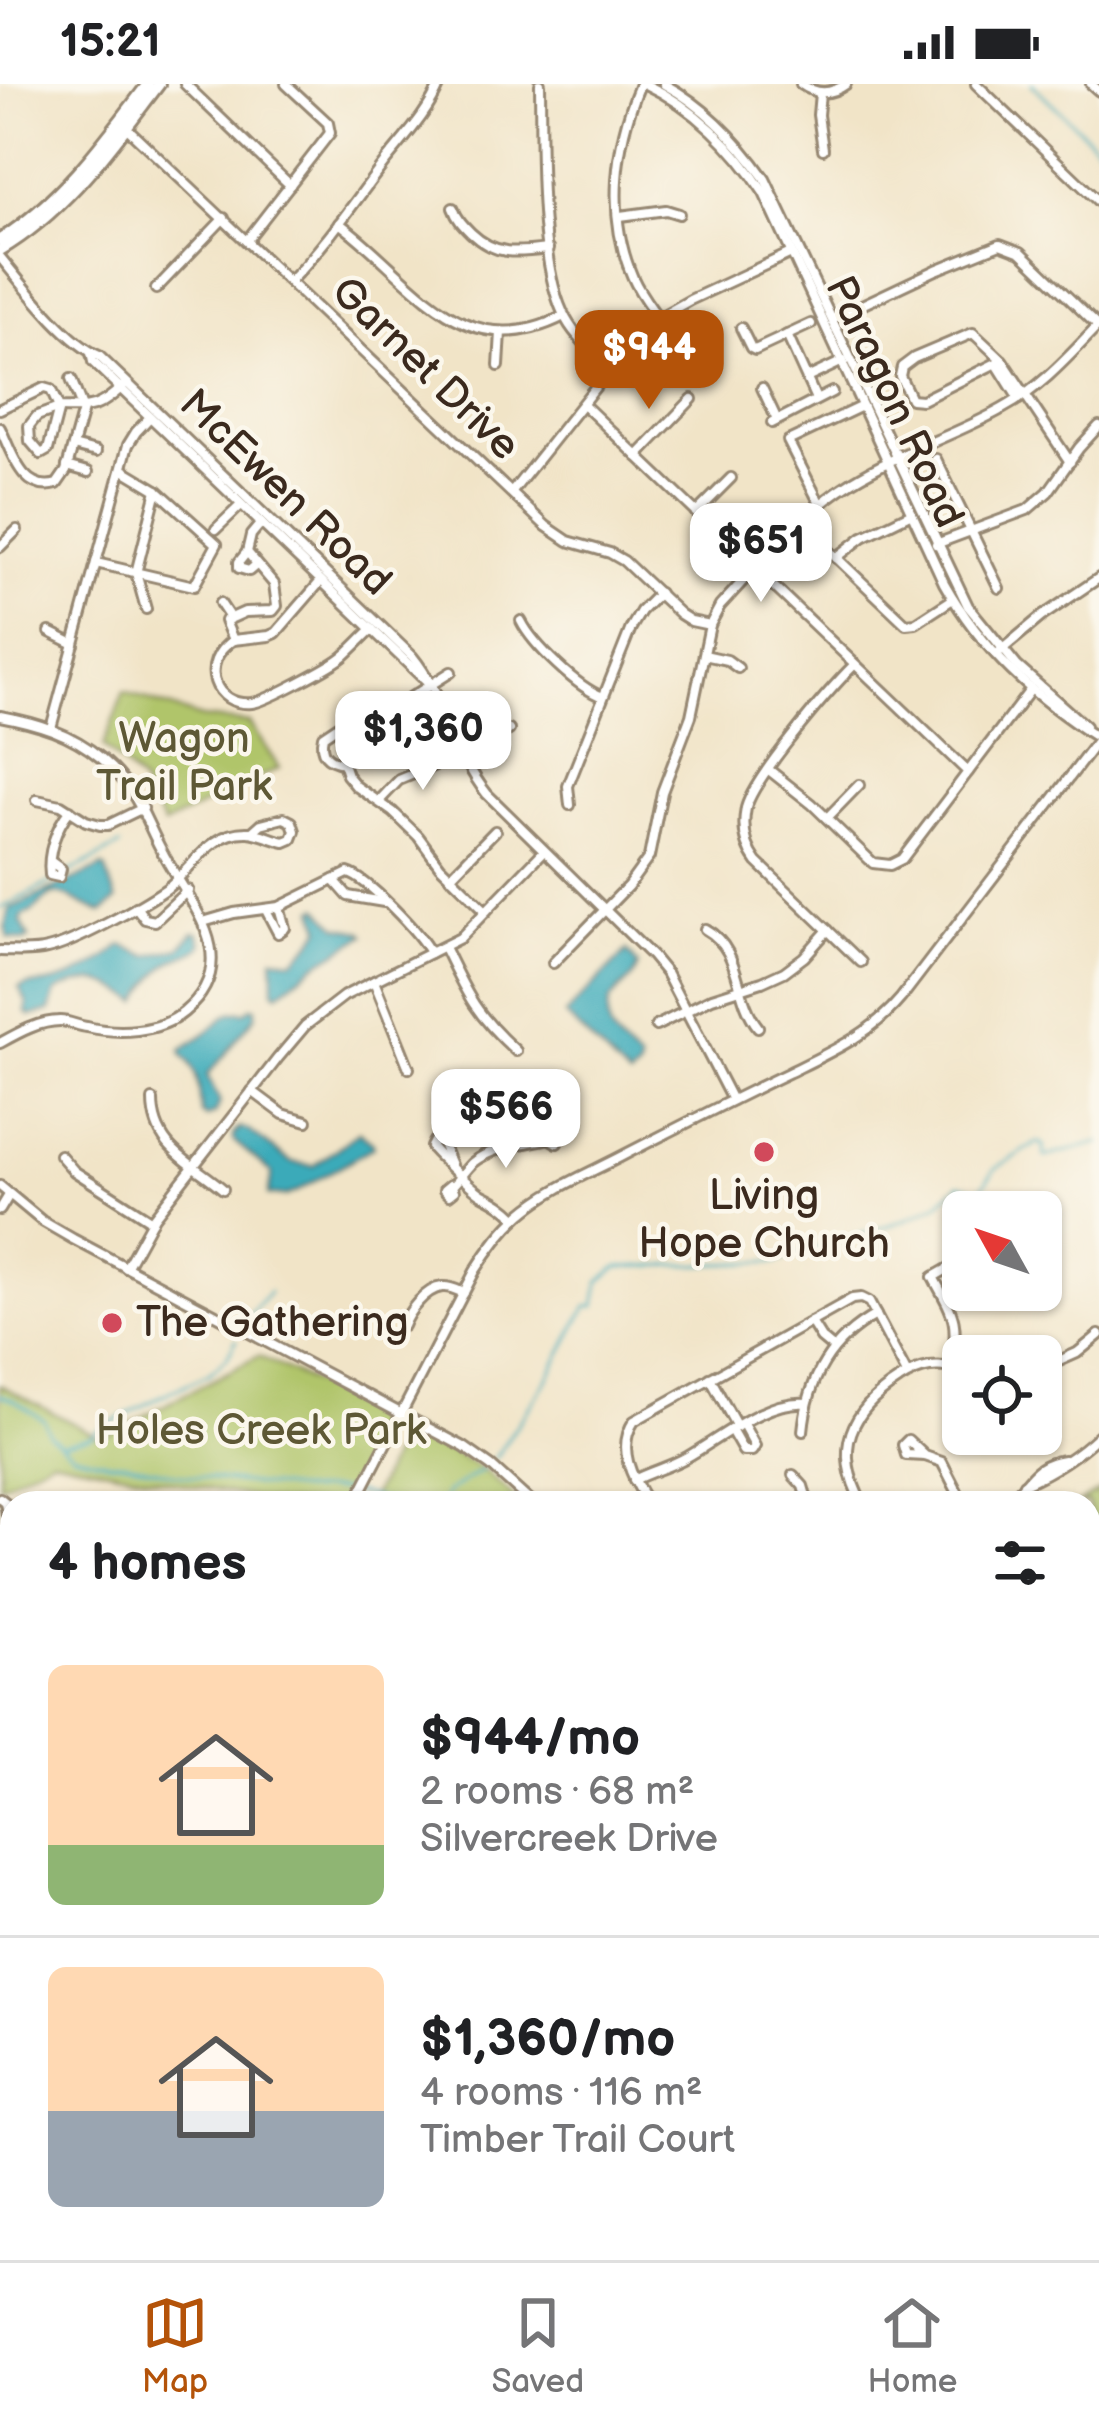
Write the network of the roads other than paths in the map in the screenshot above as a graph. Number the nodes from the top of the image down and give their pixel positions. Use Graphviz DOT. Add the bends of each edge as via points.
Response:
graph roads {
  1 [pos="148,84"];
  2 [pos="159,84"];
  3 [pos="185,84"];
  4 [pos="286,84"];
  5 [pos="440,84"];
  6 [pos="540,84"];
  7 [pos="643,84"];
  8 [pos="664,84"];
  9 [pos="801,84"];
  10 [pos="846,84"];
  11 [pos="976,84"];
  12 [pos="1091,84"];
  13 [pos="1099,92"];
  14 [pos="820,93"];
  15 [pos="122,124"];
  16 [pos="823,148"];
  17 [pos="290,185"];
  18 [pos="1099,202"];
  19 [pos="453,208"];
  20 [pos="679,214"];
  21 [pos="620,216"];
  22 [pos="224,218"];
  23 [pos="339,223"];
  24 [pos="0,240"];
  25 [pos="248,240"];
  26 [pos="548,249"];
  27 [pos="0,253"];
  28 [pos="791,253"];
  29 [pos="290,280"];
  30 [pos="156,289"];
  31 [pos="564,316"];
  32 [pos="658,318"];
  33 [pos="832,319"];
  34 [pos="811,324"];
  35 [pos="1099,326"];
  36 [pos="741,328"];
  37 [pos="501,332"];
  38 [pos="787,335"];
  39 [pos="846,360"];
  40 [pos="1000,362"];
  41 [pos="499,366"];
  42 [pos="611,367"];
  43 [pos="807,378"];
  44 [pos="71,379"];
  45 [pos="124,386"];
  46 [pos="762,388"];
  47 [pos="832,392"];
  48 [pos="1022,397"];
  49 [pos="692,399"];
  50 [pos="816,399"];
  51 [pos="583,404"];
  52 [pos="862,406"];
  53 [pos="59,408"];
  54 [pos="0,410"];
  55 [pos="83,410"];
  56 [pos="153,414"];
  57 [pos="1099,426"];
  58 [pos="0,428"];
  59 [pos="73,446"];
  60 [pos="96,452"];
  61 [pos="637,456"];
  62 [pos="936,459"];
  63 [pos="893,461"];
  64 [pos="1070,461"];
  65 [pos="68,466"];
  66 [pos="122,469"];
  67 [pos="88,472"];
  68 [pos="730,478"];
  69 [pos="157,490"];
  70 [pos="511,493"];
  71 [pos="820,504"];
  72 [pos="241,505"];
  73 [pos="697,513"];
  74 [pos="912,513"];
  75 [pos="263,520"];
  76 [pos="800,523"];
  77 [pos="216,529"];
  78 [pos="17,530"];
  79 [pos="969,530"];
  80 [pos="936,544"];
  81 [pos="0,547"];
  82 [pos="247,552"];
  83 [pos="836,558"];
  84 [pos="96,563"];
  85 [pos="257,565"];
  86 [pos="755,568"];
  87 [pos="136,573"];
  88 [pos="1099,578"];
  89 [pos="321,580"];
  90 [pos="999,588"];
  91 [pos="658,593"];
  92 [pos="953,599"];
  93 [pos="220,603"];
  94 [pos="146,609"];
  95 [pos="230,618"];
  96 [pos="521,621"];
  97 [pos="710,625"];
  98 [pos="375,627"];
  99 [pos="50,632"];
  100 [pos="232,640"];
  101 [pos="74,644"];
  102 [pos="998,653"];
  103 [pos="704,655"];
  104 [pos="854,664"];
  105 [pos="738,668"];
  106 [pos="451,672"];
  107 [pos="429,684"];
  108 [pos="1033,687"];
  109 [pos="603,697"];
  110 [pos="0,716"];
  111 [pos="51,728"];
  112 [pos="508,730"];
  113 [pos="351,731"];
  114 [pos="1099,739"];
  115 [pos="461,751"];
  116 [pos="447,760"];
  117 [pos="343,763"];
  118 [pos="769,770"];
  119 [pos="968,772"];
  120 [pos="860,785"];
  121 [pos="37,800"];
  122 [pos="379,801"];
  123 [pos="570,805"];
  124 [pos="143,808"];
  125 [pos="70,810"];
  126 [pos="827,818"];
  127 [pos="495,831"];
  128 [pos="252,832"];
  129 [pos="544,851"];
  130 [pos="50,861"];
  131 [pos="450,877"];
  132 [pos="179,878"];
  133 [pos="334,880"];
  134 [pos="188,890"];
  135 [pos="384,902"];
  136 [pos="136,907"];
  137 [pos="279,907"];
  138 [pos="266,910"];
  139 [pos="486,911"];
  140 [pos="605,911"];
  141 [pos="203,922"];
  142 [pos="705,929"];
  143 [pos="828,930"];
  144 [pos="444,947"];
  145 [pos="0,951"];
  146 [pos="430,953"];
  147 [pos="861,962"];
  148 [pos="553,963"];
  149 [pos="374,981"];
  150 [pos="741,989"];
  151 [pos="688,1011"];
  152 [pos="656,1026"];
  153 [pos="758,1027"];
  154 [pos="0,1043"];
  155 [pos="516,1051"];
  156 [pos="409,1068"];
  157 [pos="252,1091"];
  158 [pos="153,1100"];
  159 [pos="732,1100"];
  160 [pos="307,1120"];
  161 [pos="550,1138"];
  162 [pos="60,1155"];
  163 [pos="451,1165"];
  164 [pos="194,1166"];
  165 [pos="462,1176"];
  166 [pos="0,1186"];
  167 [pos="452,1186"];
  168 [pos="223,1190"];
  169 [pos="5,1198"];
  170 [pos="0,1210"];
  171 [pos="516,1218"];
  172 [pos="152,1221"];
  173 [pos="126,1268"];
  174 [pos="942,1272"];
  175 [pos="464,1294"];
  176 [pos="942,1295"];
  177 [pos="876,1316"];
  178 [pos="811,1322"];
  179 [pos="403,1326"];
  180 [pos="1099,1335"];
  181 [pos="833,1348"];
  182 [pos="1062,1360"];
  183 [pos="942,1367"];
  184 [pos="908,1374"];
  185 [pos="710,1378"];
  186 [pos="807,1403"];
  187 [pos="400,1412"];
  188 [pos="737,1427"];
  189 [pos="803,1431"];
  190 [pos="1096,1441"];
  191 [pos="926,1456"];
  192 [pos="793,1475"];
  193 [pos="634,1480"];
  194 [pos="361,1491"];
  195 [pos="519,1491"];
  196 [pos="641,1491"];
  197 [pos="804,1491"];
  198 [pos="857,1491"];
  199 [pos="957,1491"];
  200 [pos="1019,1491"];
  1 -- 15 [label="main road"];
  2 -- 15 [label="main road"];
  3 -- 17 [label="street"];
  4 -- 17 [label="street" via="331,129"];
  5 -- 23 [label="street"];
  6 -- 26 [label="street"];
  7 -- 21 [label="street" via="623,131"];
  7 -- 28 [label="street, Paragon Road" via="685,108 733,152 764,193"];
  8 -- 33 [label="street, Paragon Road" via="755,166"];
  9 -- 14 [label="street"];
  10 -- 14 [label="street"];
  11 -- 18 [label="street"];
  12 -- 13 [label="street"];
  14 -- 16 [label="street"];
  15 -- 22 [label="street, Garnet Drive"];
  15 -- 24 [label="main road" via="54,200"];
  15 -- 27 [label="main road" via="54,211"];
  17 -- 25 [label="street"];
  19 -- 26 [label="street" via="495,250"];
  20 -- 21 [label="street"];
  21 -- 32 [label="street" via="630,269"];
  22 -- 25 [label="street, Garnet Drive"];
  22 -- 30 [label="street"];
  23 -- 29 [label="street"];
  23 -- 37 [label="street" via="444,315"];
  25 -- 29 [label="street, Garnet Drive"];
  26 -- 31 [label="street"];
  27 -- 45 [label="street, McEwen Road" via="35,300"];
  28 -- 32 [label="street"];
  28 -- 39 [label="street, Paragon Road"];
  29 -- 70 [label="street, Garnet Drive"];
  31 -- 37 [label="street"];
  31 -- 42 [label="street"];
  32 -- 42 [label="street"];
  33 -- 35 [label="street" via="1000,244 1021,252"];
  33 -- 39 [label="street, Paragon Road"];
  34 -- 38 [label="street"];
  35 -- 48 [label="street"];
  36 -- 38 [label="street" via="755,350"];
  37 -- 41 [label="street"];
  38 -- 43 [label="street"];
  39 -- 43 [label="street"];
  39 -- 52 [label="street, Paragon Road"];
  39 -- 63 [label="street, Paragon Road"];
  40 -- 40 [label="street" via="970,333 914,358 900,376 911,398 922,400"];
  40 -- 48 [label="street"];
  42 -- 51 [label="street"];
  43 -- 50 [label="street"];
  44 -- 55 [label="street"];
  45 -- 55 [label="street"];
  45 -- 56 [label="street, McEwen Road"];
  46 -- 50 [label="street" via="774,422"];
  47 -- 50 [label="street"];
  48 -- 63 [label="street"];
  48 -- 64 [label="street"];
  49 -- 61 [label="street"];
  51 -- 61 [label="street"];
  51 -- 70 [label="street"];
  52 -- 63 [label="street, Paragon Road"];
  52 -- 71 [label="street" via="788,441"];
  53 -- 53 [label="street" via="28,426 40,454 48,450"];
  53 -- 54 [label="street" via="44,388"];
  53 -- 55 [label="street"];
  55 -- 59 [label="street"];
  56 -- 66 [label="street" via="132,437"];
  56 -- 72 [label="street, McEwen Road"];
  56 -- 75 [label="street, McEwen Road"];
  57 -- 64 [label="street"];
  58 -- 65 [label="street" via="30,482 53,486"];
  59 -- 60 [label="street"];
  59 -- 65 [label="street"];
  61 -- 73 [label="street"];
  62 -- 79 [label="street, Paragon Road"];
  63 -- 71 [label="street"];
  63 -- 74 [label="street, Paragon Road"];
  63 -- 80 [label="street, Paragon Road"];
  64 -- 79 [label="street" via="1027,510"];
  65 -- 67 [label="street"];
  66 -- 69 [label="street"];
  66 -- 84 [label="street"];
  68 -- 73 [label="street"];
  69 -- 87 [label="street"];
  69 -- 87 [label="street" via="217,544 194,586"];
  70 -- 91 [label="street, Garnet Drive" via="553,532 617,556"];
  71 -- 76 [label="street"];
  72 -- 75 [label="street, McEwen Road"];
  72 -- 77 [label="street"];
  73 -- 86 [label="street"];
  74 -- 83 [label="street"];
  74 -- 92 [label="street, Paragon Road"];
  75 -- 82 [label="street"];
  75 -- 89 [label="street, McEwen Road"];
  75 -- 98 [label="street, McEwen Road"];
  76 -- 83 [label="street"];
  76 -- 86 [label="street"];
  78 -- 81 [label="street"];
  79 -- 80 [label="street"];
  79 -- 90 [label="street, Paragon Road"];
  80 -- 102 [label="street, Paragon Road"];
  82 -- 85 [label="street"];
  82 -- 85 [label="street" via="239,568"];
  83 -- 92 [label="street" via="906,624"];
  84 -- 87 [label="street"];
  84 -- 101 [label="street"];
  85 -- 95 [label="street" via="274,584 276,608"];
  86 -- 97 [label="street"];
  86 -- 104 [label="street"];
  87 -- 94 [label="street"];
  88 -- 102 [label="street"];
  89 -- 98 [label="street, McEwen Road"];
  89 -- 100 [label="street" via="276,633"];
  91 -- 97 [label="street, Garnet Drive" via="686,618"];
  91 -- 109 [label="street" via="633,624"];
  92 -- 102 [label="street, Paragon Road"];
  93 -- 95 [label="street"];
  95 -- 100 [label="street" via="224,622"];
  96 -- 109 [label="street" via="584,688"];
  97 -- 103 [label="street"];
  98 -- 100 [label="street" via="339,660 250,704 214,678 215,657"];
  98 -- 107 [label="street, McEwen Road" via="412,656"];
  99 -- 101 [label="street"];
  101 -- 111 [label="street"];
  102 -- 108 [label="street, Paragon Road"];
  103 -- 105 [label="street"];
  103 -- 140 [label="street" via="649,856"];
  104 -- 118 [label="street"];
  104 -- 119 [label="street"];
  106 -- 107 [label="street"];
  107 -- 113 [label="street"];
  107 -- 115 [label="street, McEwen Road"];
  108 -- 114 [label="street, Paragon Road"];
  108 -- 119 [label="street"];
  109 -- 123 [label="street" via="568,786"];
  110 -- 111 [label="street"];
  111 -- 124 [label="street" via="102,759"];
  112 -- 115 [label="street"];
  113 -- 117 [label="street"];
  113 -- 117 [label="street" via="338,726 323,736 324,755"];
  114 -- 159 [label="street" via="883,1018 837,1050"];
  115 -- 129 [label="street, McEwen Road" via="487,794"];
  116 -- 122 [label="street" via="399,780"];
  117 -- 122 [label="street" via="356,786"];
  118 -- 126 [label="street"];
  118 -- 143 [label="street" via="747,808 746,842"];
  119 -- 126 [label="street" via="890,866 873,862"];
  120 -- 126 [label="street"];
  121 -- 125 [label="street"];
  122 -- 131 [label="street"];
  124 -- 125 [label="street" via="107,825"];
  124 -- 132 [label="street"];
  125 -- 130 [label="street"];
  127 -- 131 [label="street"];
  128 -- 128 [label="street" via="285,842 295,831 284,818"];
  128 -- 132 [label="street" via="212,844"];
  129 -- 139 [label="street"];
  129 -- 140 [label="street, McEwen Road"];
  131 -- 139 [label="street"];
  132 -- 134 [label="street"];
  132 -- 136 [label="street"];
  133 -- 135 [label="street" via="348,896"];
  133 -- 135 [label="street" via="355,874"];
  133 -- 137 [label="street"];
  134 -- 136 [label="street" via="158,920"];
  134 -- 141 [label="street"];
  135 -- 146 [label="street"];
  136 -- 145 [label="street" via="52,948"];
  137 -- 138 [label="street"];
  137 -- 138 [label="street" via="285,928 278,933"];
  138 -- 141 [label="street"];
  139 -- 144 [label="street"];
  140 -- 148 [label="street"];
  140 -- 151 [label="street, McEwen Road" via="660,964"];
  141 -- 154 [label="street" via="210,974 175,1018 127,1031 60,1021"];
  142 -- 150 [label="street" via="727,948"];
  143 -- 147 [label="street"];
  143 -- 150 [label="street" via="784,972"];
  144 -- 146 [label="street"];
  144 -- 155 [label="street" via="475,1009"];
  146 -- 149 [label="street"];
  149 -- 156 [label="street"];
  149 -- 157 [label="street" via="317,1015"];
  150 -- 151 [label="street"];
  150 -- 153 [label="street"];
  151 -- 152 [label="street"];
  151 -- 159 [label="street, McEwen Road"];
  157 -- 160 [label="street"];
  157 -- 164 [label="street"];
  158 -- 164 [label="street" via="159,1134"];
  159 -- 171 [label="street"];
  161 -- 165 [label="street" via="498,1150"];
  162 -- 172 [label="street"];
  163 -- 165 [label="street"];
  164 -- 168 [label="street"];
  164 -- 172 [label="street"];
  165 -- 167 [label="street"];
  165 -- 171 [label="street"];
  166 -- 169 [label="street"];
  169 -- 170 [label="street"];
  169 -- 173 [label="street"];
  171 -- 175 [label="street"];
  172 -- 173 [label="street"];
  173 -- 187 [label="street"];
  174 -- 176 [label="street" via="933,1277"];
  175 -- 179 [label="street" via="435,1289"];
  175 -- 187 [label="street"];
  177 -- 178 [label="street" via="867,1300 855,1298"];
  177 -- 181 [label="street"];
  177 -- 184 [label="street"];
  178 -- 181 [label="street"];
  178 -- 185 [label="street"];
  180 -- 182 [label="street"];
  181 -- 186 [label="street"];
  183 -- 184 [label="street"];
  184 -- 198 [label="street" via="872,1398 853,1426 848,1461"];
  185 -- 188 [label="street"];
  185 -- 193 [label="street" via="631,1424 626,1448"];
  186 -- 188 [label="street" via="778,1406"];
  186 -- 189 [label="street"];
  187 -- 194 [label="street"];
  187 -- 195 [label="street" via="464,1447"];
  188 -- 193 [label="street"];
  190 -- 200 [label="street"];
  191 -- 199 [label="street" via="945,1466"];
  192 -- 197 [label="street"];
  193 -- 196 [label="street"];
}
